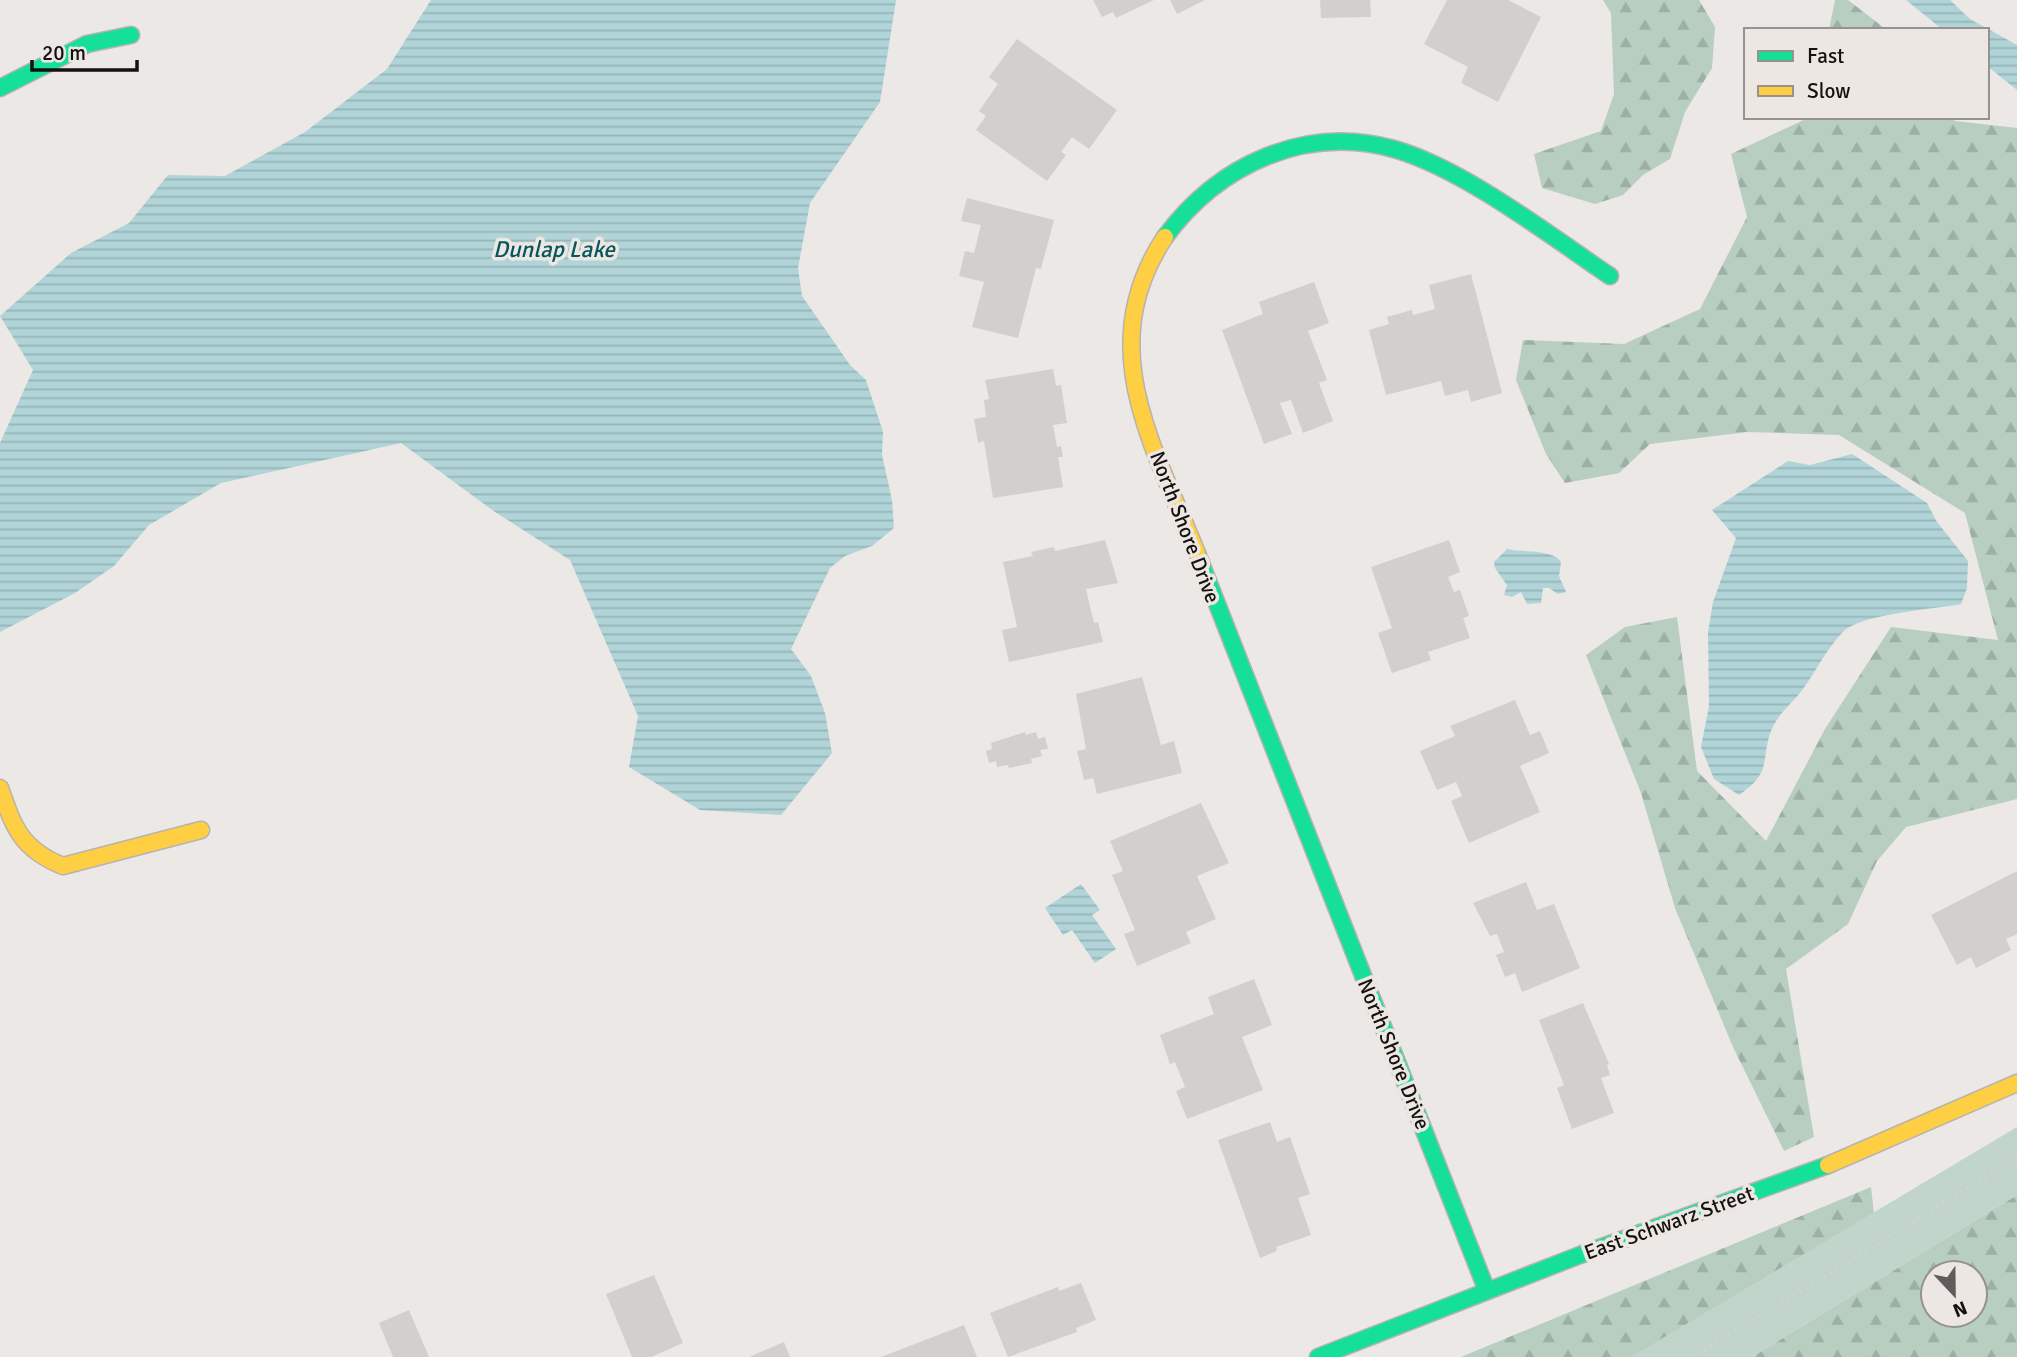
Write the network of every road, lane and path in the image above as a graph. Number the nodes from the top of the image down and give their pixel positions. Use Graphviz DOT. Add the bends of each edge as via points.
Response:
graph roads {
  1 [pos="131,35"];
  2 [pos="0,88"];
  3 [pos="1610,276"];
  4 [pos="0,789"];
  5 [pos="201,830"];
  6 [pos="2017,1083"];
  7 [pos="2017,1158"];
  8 [pos="1487,1291"];
  9 [pos="1318,1357"];
  10 [pos="1692,1357"];
  1 -- 2 [label="street" via="87,44"];
  3 -- 8 [label="street, North Shore Drive" via="1504,204 1442,170 1393,149 1346,140 1307,142 1245,163 1202,192 1167,232 1149,262 1133,309 1130,358 1136,399"];
  4 -- 5 [label="street" via="17,835 29,849 62,866"];
  6 -- 8 [label="street, East Schwarz Street" via="1843,1160"];
  7 -- 10 [label="path"];
  8 -- 9 [label="street, East Schwarz Street"];
}
